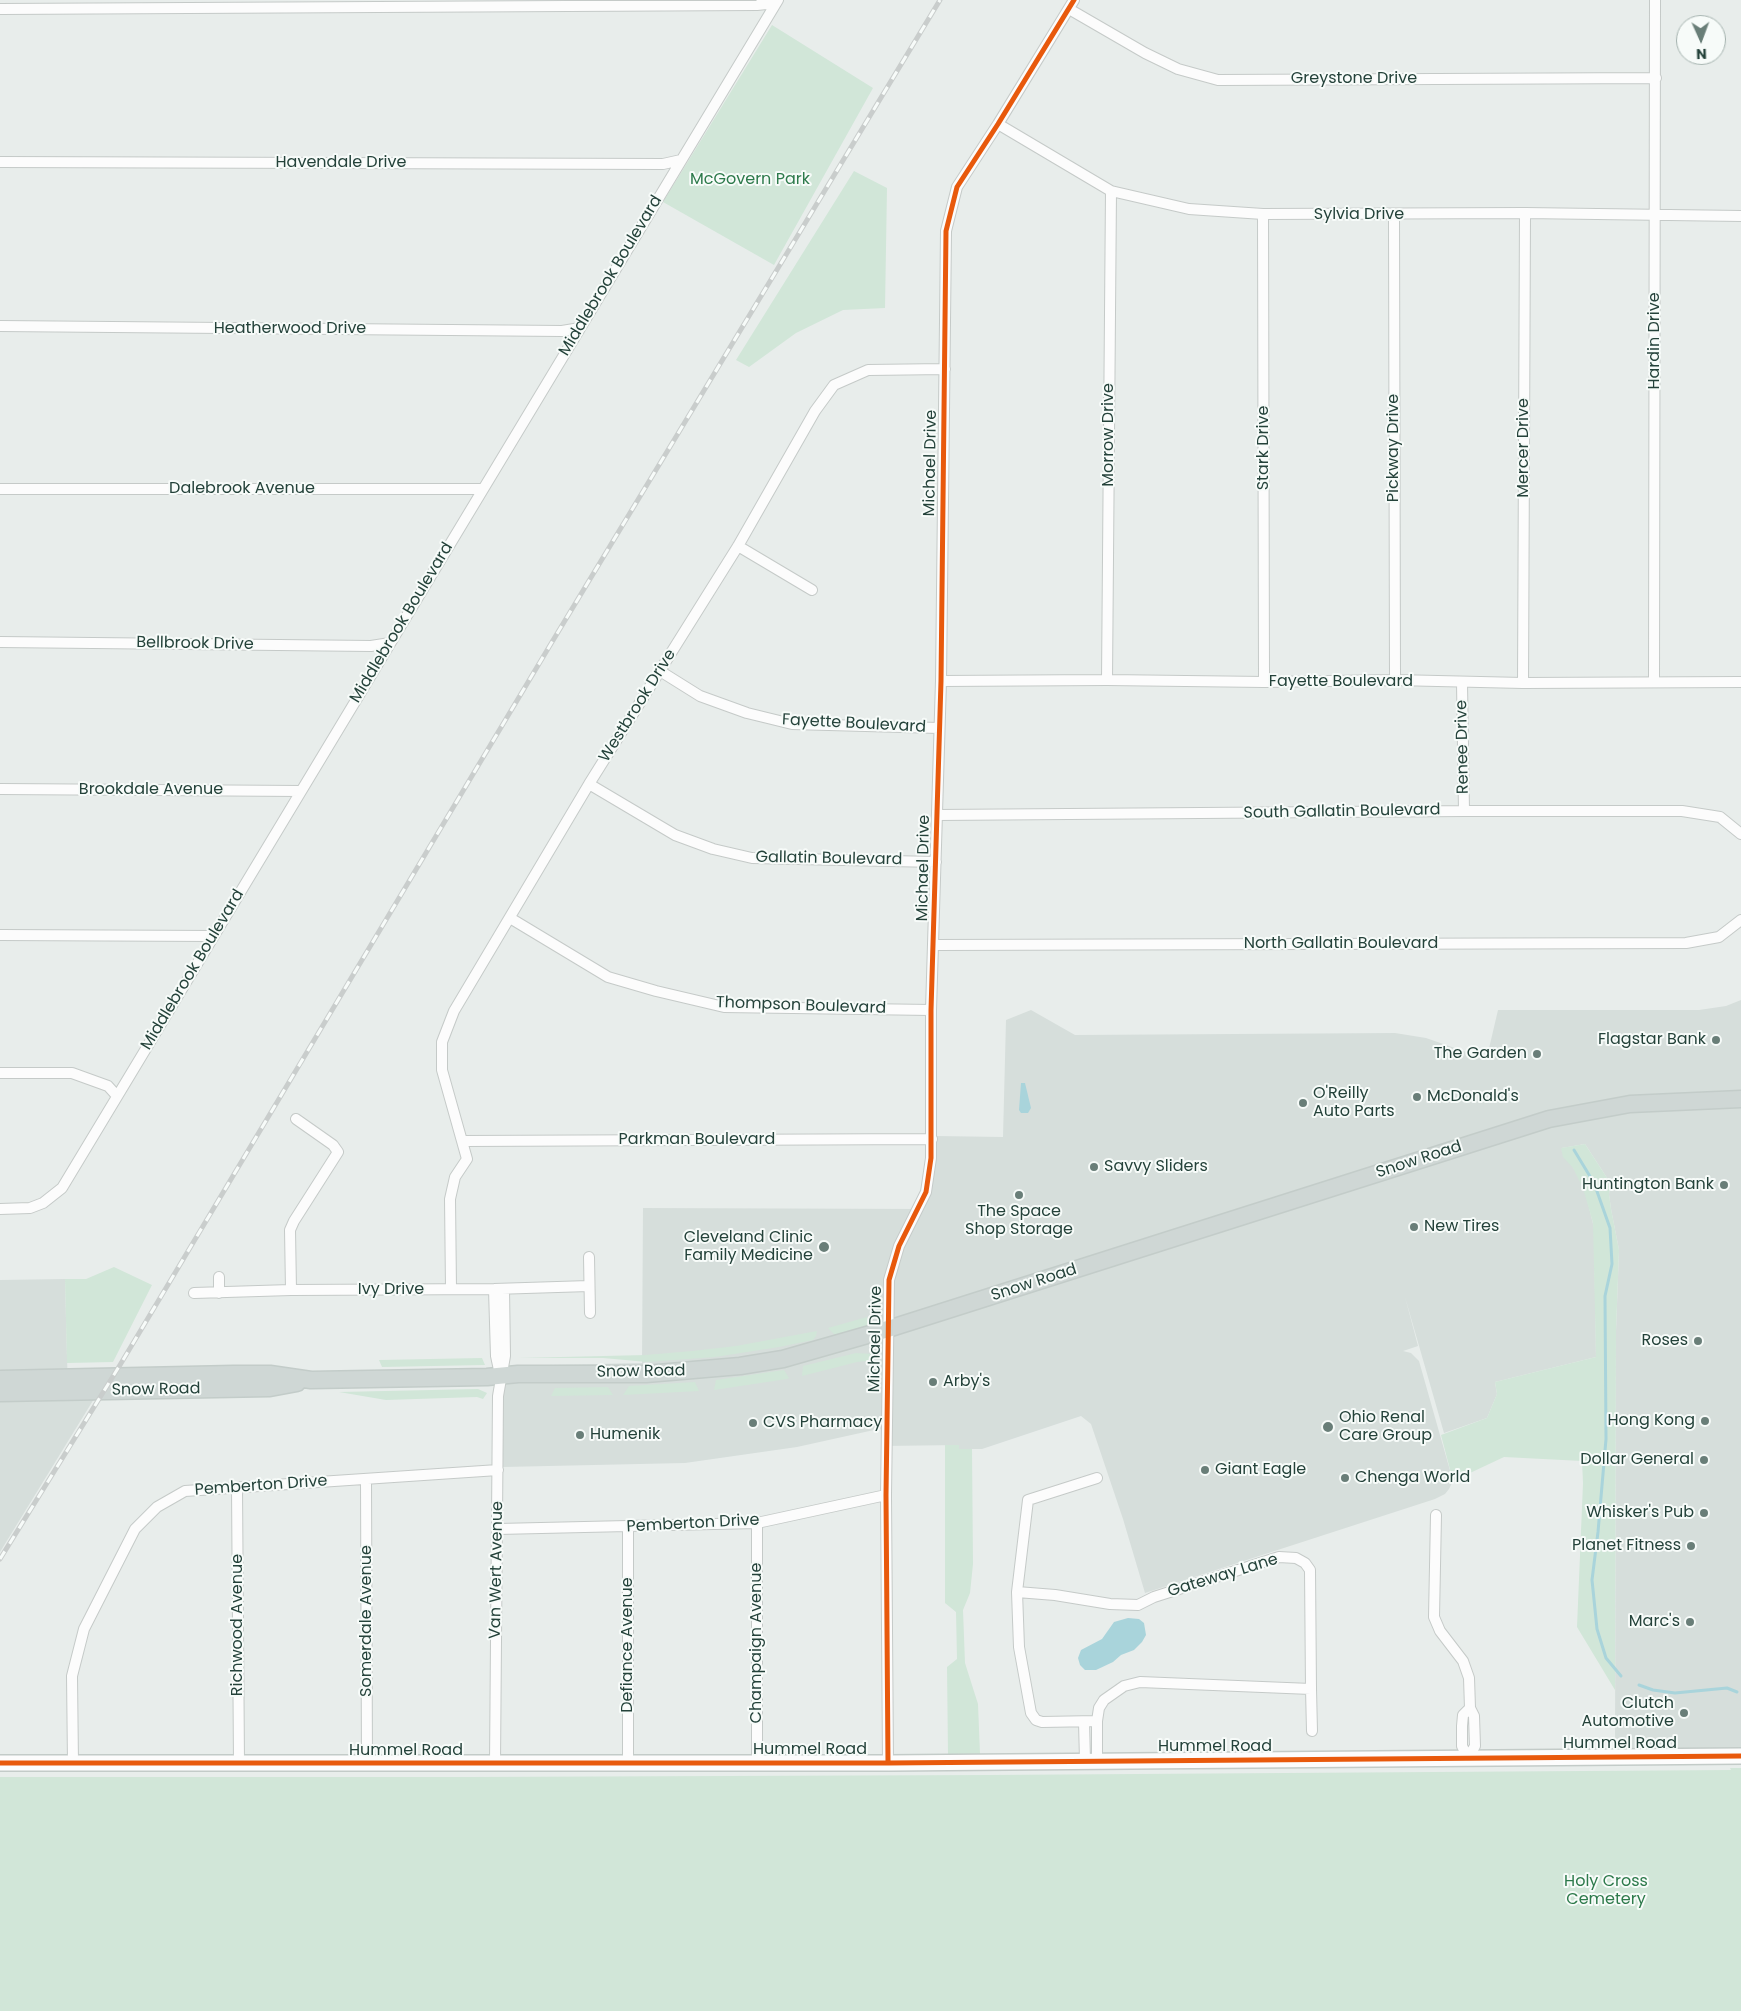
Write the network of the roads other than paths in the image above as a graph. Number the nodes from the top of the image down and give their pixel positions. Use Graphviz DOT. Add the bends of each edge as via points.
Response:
graph roads {
  1 [pos="1655,0"];
  2 [pos="777,1"];
  3 [pos="1071,5"];
  4 [pos="0,9"];
  5 [pos="1656,78"];
  6 [pos="998,124"];
  7 [pos="682,160"];
  8 [pos="0,162"];
  9 [pos="1111,191"];
  10 [pos="1525,213"];
  11 [pos="1263,214"];
  12 [pos="1656,214"];
  13 [pos="1394,215"];
  14 [pos="1741,216"];
  15 [pos="0,326"];
  16 [pos="580,328"];
  17 [pos="945,369"];
  18 [pos="483,488"];
  19 [pos="0,489"];
  20 [pos="738,546"];
  21 [pos="812,590"];
  22 [pos="0,642"];
  23 [pos="390,644"];
  24 [pos="660,671"];
  25 [pos="1108,680"];
  26 [pos="1395,680"];
  27 [pos="941,681"];
  28 [pos="1654,681"];
  29 [pos="1264,682"];
  30 [pos="1741,682"];
  31 [pos="1462,683"];
  32 [pos="1523,683"];
  33 [pos="939,728"];
  34 [pos="589,784"];
  35 [pos="0,789"];
  36 [pos="301,791"];
  37 [pos="1464,810"];
  38 [pos="937,815"];
  39 [pos="1741,834"];
  40 [pos="936,862"];
  41 [pos="510,918"];
  42 [pos="1741,920"];
  43 [pos="0,935"];
  44 [pos="214,936"];
  45 [pos="934,945"];
  46 [pos="931,1010"];
  47 [pos="0,1073"];
  48 [pos="118,1096"];
  49 [pos="1741,1099"];
  50 [pos="296,1119"];
  51 [pos="932,1139"];
  52 [pos="463,1141"];
  53 [pos="0,1209"];
  54 [pos="589,1257"];
  55 [pos="219,1276"];
  56 [pos="589,1286"];
  57 [pos="499,1289"];
  58 [pos="291,1290"];
  59 [pos="451,1290"];
  60 [pos="194,1293"];
  61 [pos="220,1293"];
  62 [pos="590,1313"];
  63 [pos="888,1329"];
  64 [pos="500,1376"];
  65 [pos="0,1379"];
  66 [pos="311,1380"];
  67 [pos="0,1393"];
  68 [pos="498,1470"];
  69 [pos="1097,1478"];
  70 [pos="366,1479"];
  71 [pos="237,1486"];
  72 [pos="886,1495"];
  73 [pos="1436,1515"];
  74 [pos="757,1523"];
  75 [pos="628,1527"];
  76 [pos="498,1529"];
  77 [pos="1016,1592"];
  78 [pos="1311,1689"];
  79 [pos="1084,1722"];
  80 [pos="1097,1722"];
  81 [pos="1312,1731"];
  82 [pos="1741,1756"];
  83 [pos="1468,1758"];
  84 [pos="1091,1760"];
  85 [pos="888,1762"];
  86 [pos="0,1763"];
  87 [pos="73,1763"];
  88 [pos="239,1763"];
  89 [pos="495,1763"];
  90 [pos="757,1763"];
  91 [pos="367,1764"];
  92 [pos="628,1764"];
  1 -- 5 [label="street, Hardin Drive"];
  2 -- 4 [label="street" via="757,5"];
  2 -- 7 [label="street, Middlebrook Boulevard"];
  3 -- 5 [label="street, Greystone Drive" via="1145,53 1178,69 1218,80"];
  3 -- 6 [label="street, Michael Drive"];
  5 -- 12 [label="street, Hardin Drive"];
  6 -- 9 [label="street, Sylvia Drive"];
  6 -- 17 [label="street, Michael Drive" via="957,187 946,231"];
  7 -- 8 [label="street, Havendale Drive" via="663,164"];
  7 -- 16 [label="street, Middlebrook Boulevard"];
  9 -- 11 [label="street, Sylvia Drive" via="1188,209"];
  9 -- 25 [label="street, Morrow Drive"];
  10 -- 12 [label="street, Sylvia Drive"];
  10 -- 13 [label="street, Sylvia Drive"];
  10 -- 32 [label="street, Mercer Drive"];
  11 -- 13 [label="street, Sylvia Drive"];
  11 -- 29 [label="street, Stark Drive"];
  12 -- 14 [label="street, Sylvia Drive"];
  12 -- 28 [label="street, Hardin Drive"];
  13 -- 26 [label="street, Pickway Drive"];
  15 -- 16 [label="street, Heatherwood Drive"];
  16 -- 18 [label="street, Middlebrook Boulevard"];
  17 -- 20 [label="street, Westbrook Drive" via="868,370 834,384 814,411"];
  17 -- 27 [label="street, Michael Drive"];
  18 -- 19 [label="street, Dalebrook Avenue"];
  18 -- 23 [label="street, Middlebrook Boulevard"];
  20 -- 21 [label="street"];
  20 -- 24 [label="street, Westbrook Drive"];
  22 -- 23 [label="street, Bellbrook Drive"];
  23 -- 36 [label="street, Middlebrook Boulevard"];
  24 -- 33 [label="street, Fayette Boulevard" via="700,696 747,714 792,724"];
  24 -- 34 [label="street, Westbrook Drive"];
  25 -- 27 [label="street, Fayette Boulevard"];
  25 -- 29 [label="street, Fayette Boulevard"];
  26 -- 29 [label="street, Fayette Boulevard"];
  26 -- 31 [label="street, Fayette Boulevard"];
  27 -- 33 [label="street, Michael Drive"];
  28 -- 30 [label="street, Fayette Boulevard"];
  28 -- 32 [label="street, Fayette Boulevard"];
  31 -- 32 [label="street, Fayette Boulevard"];
  31 -- 37 [label="street, Renee Drive"];
  33 -- 38 [label="street, Michael Drive"];
  34 -- 40 [label="street, Gallatin Boulevard" via="675,835 713,849 752,858"];
  34 -- 41 [label="street, Westbrook Drive"];
  35 -- 36 [label="street, Brookdale Avenue"];
  36 -- 44 [label="street, Middlebrook Boulevard"];
  37 -- 38 [label="street, South Gallatin Boulevard"];
  37 -- 39 [label="street, South Gallatin Boulevard" via="1682,811 1720,817"];
  38 -- 40 [label="street, Michael Drive"];
  40 -- 45 [label="street, Michael Drive"];
  41 -- 46 [label="street, Thompson Boulevard" via="608,977 724,1006"];
  41 -- 52 [label="street, Westbrook Drive" via="454,1011 442,1042 442,1070"];
  42 -- 45 [label="street, North Gallatin Boulevard" via="1719,937 1686,943"];
  43 -- 44 [label="street"];
  44 -- 48 [label="street, Middlebrook Boulevard"];
  45 -- 46 [label="street, Michael Drive"];
  46 -- 51 [label="street, Michael Drive"];
  47 -- 48 [label="street" via="72,1073 108,1086"];
  48 -- 53 [label="street, Middlebrook Boulevard" via="53,1197 30,1208"];
  49 -- 63 [label="main road, Snow Road" via="1630,1104 1550,1119"];
  50 -- 58 [label="street" via="338,1152 290,1230"];
  51 -- 52 [label="street, Parkman Boulevard"];
  51 -- 63 [label="street, Michael Drive" via="926,1192 899,1246 891,1272"];
  52 -- 59 [label="street, Westbrook Drive" via="467,1160 455,1177 450,1199"];
  54 -- 56 [label="street"];
  55 -- 61 [label="street"];
  56 -- 57 [label="street, Ivy Drive"];
  56 -- 62 [label="street"];
  57 -- 59 [label="street, Ivy Drive"];
  57 -- 64 [label="street, Van Wert Avenue" via="505,1356"];
  58 -- 59 [label="street, Ivy Drive"];
  58 -- 61 [label="street, Ivy Drive"];
  60 -- 61 [label="street, Ivy Drive"];
  63 -- 64 [label="main road, Snow Road" via="783,1359 740,1366 646,1374 603,1372"];
  63 -- 72 [label="street, Michael Drive"];
  64 -- 66 [label="main road, Snow Road"];
  64 -- 68 [label="street, Van Wert Avenue"];
  65 -- 66 [label="main road, Snow Road" via="270,1374"];
  66 -- 67 [label="main road, Snow Road" via="270,1388"];
  68 -- 70 [label="street, Pemberton Drive"];
  68 -- 76 [label="street, Van Wert Avenue"];
  69 -- 77 [label="street" via="1028,1500"];
  70 -- 71 [label="street, Pemberton Drive"];
  70 -- 91 [label="street, Somerdale Avenue"];
  71 -- 87 [label="street, Pemberton Drive" via="185,1491 157,1507 135,1529 84,1629 72,1676"];
  71 -- 88 [label="street, Richwood Avenue"];
  72 -- 74 [label="street, Pemberton Drive"];
  72 -- 85 [label="street, Michael Drive"];
  73 -- 83 [label="street" via="1434,1617 1466,1668 1470,1708 1464,1715 1462,1746"];
  74 -- 75 [label="street, Pemberton Drive"];
  74 -- 90 [label="street, Champaign Avenue"];
  75 -- 76 [label="street, Pemberton Drive"];
  75 -- 92 [label="street, Defiance Avenue"];
  76 -- 89 [label="street, Van Wert Avenue"];
  77 -- 78 [label="street, Gateway Lane" via="1138,1605 1279,1557 1296,1558 1310,1570"];
  77 -- 79 [label="street" via="1019,1647 1031,1713 1042,1722"];
  78 -- 80 [label="street" via="1140,1682 1124,1686 1104,1700"];
  78 -- 81 [label="street, Gateway Lane"];
  79 -- 80 [label="street"];
  79 -- 84 [label="street"];
  80 -- 84 [label="street"];
  82 -- 83 [label="street, Hummel Road"];
  83 -- 84 [label="street, Hummel Road"];
  84 -- 85 [label="street, Hummel Road"];
  85 -- 90 [label="street, Hummel Road"];
  86 -- 87 [label="street, Hummel Road"];
  87 -- 88 [label="street, Hummel Road"];
  88 -- 91 [label="street, Hummel Road"];
  89 -- 91 [label="street, Hummel Road"];
  89 -- 92 [label="street, Hummel Road"];
  90 -- 92 [label="street, Hummel Road"];
}
